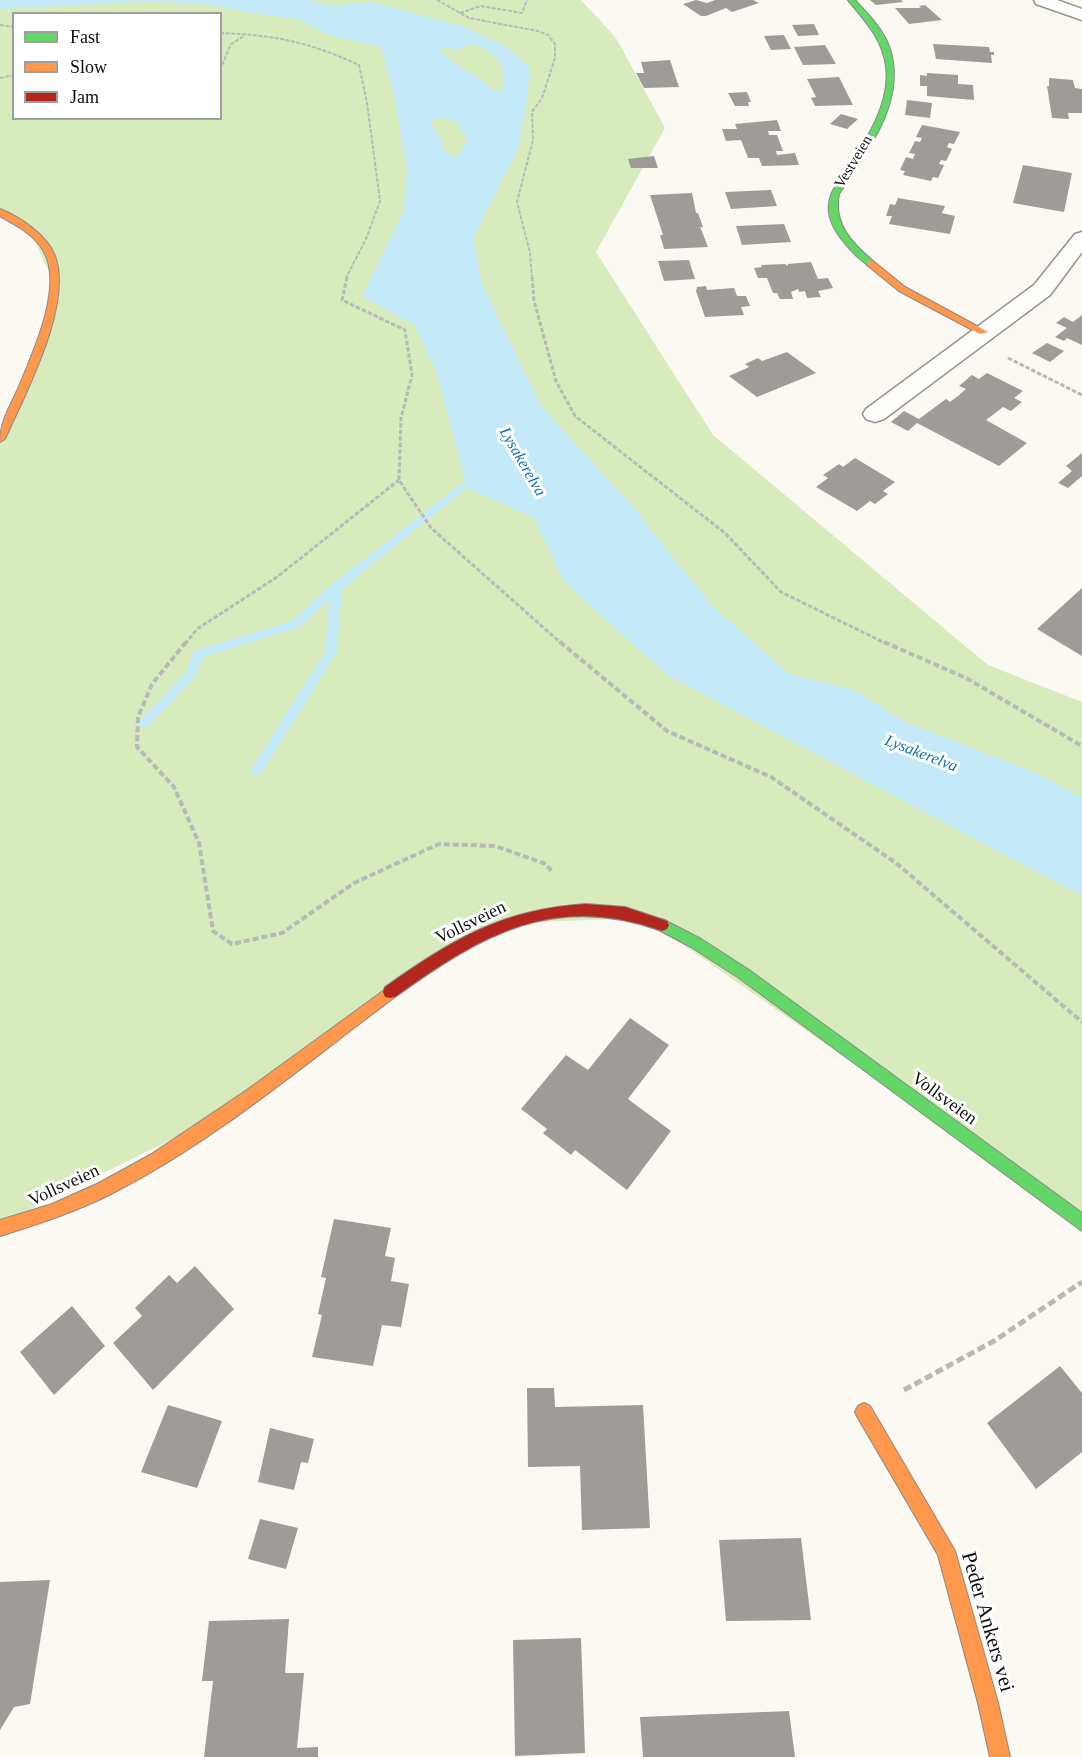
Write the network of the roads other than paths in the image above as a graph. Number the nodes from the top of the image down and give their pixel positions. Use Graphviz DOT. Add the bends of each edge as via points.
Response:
graph roads {
  1 [pos="851,0"];
  2 [pos="1042,0"];
  3 [pos="1082,15"];
  4 [pos="0,212"];
  5 [pos="1082,238"];
  6 [pos="979,337"];
  7 [pos="875,414"];
  8 [pos="0,439"];
  9 [pos="1082,1223"];
  10 [pos="0,1228"];
  11 [pos="864,1412"];
  12 [pos="1000,1757"];
  1 -- 6 [label="main road, Vestveien" via="886,44 890,82 883,116 835,194 831,205 835,225 859,254 902,289"];
  2 -- 3 [label="street"];
  4 -- 8 [label="main road" via="42,243 51,257 56,287 52,313"];
  5 -- 6 [label="street" via="1042,290"];
  6 -- 7 [label="street"];
  9 -- 10 [label="main road, Vollsveien" via="691,939 645,918 579,911 543,913 505,922 459,945 139,1170 31,1222"];
  11 -- 12 [label="main road, Peder Ankers vei" via="946,1551"];
}
